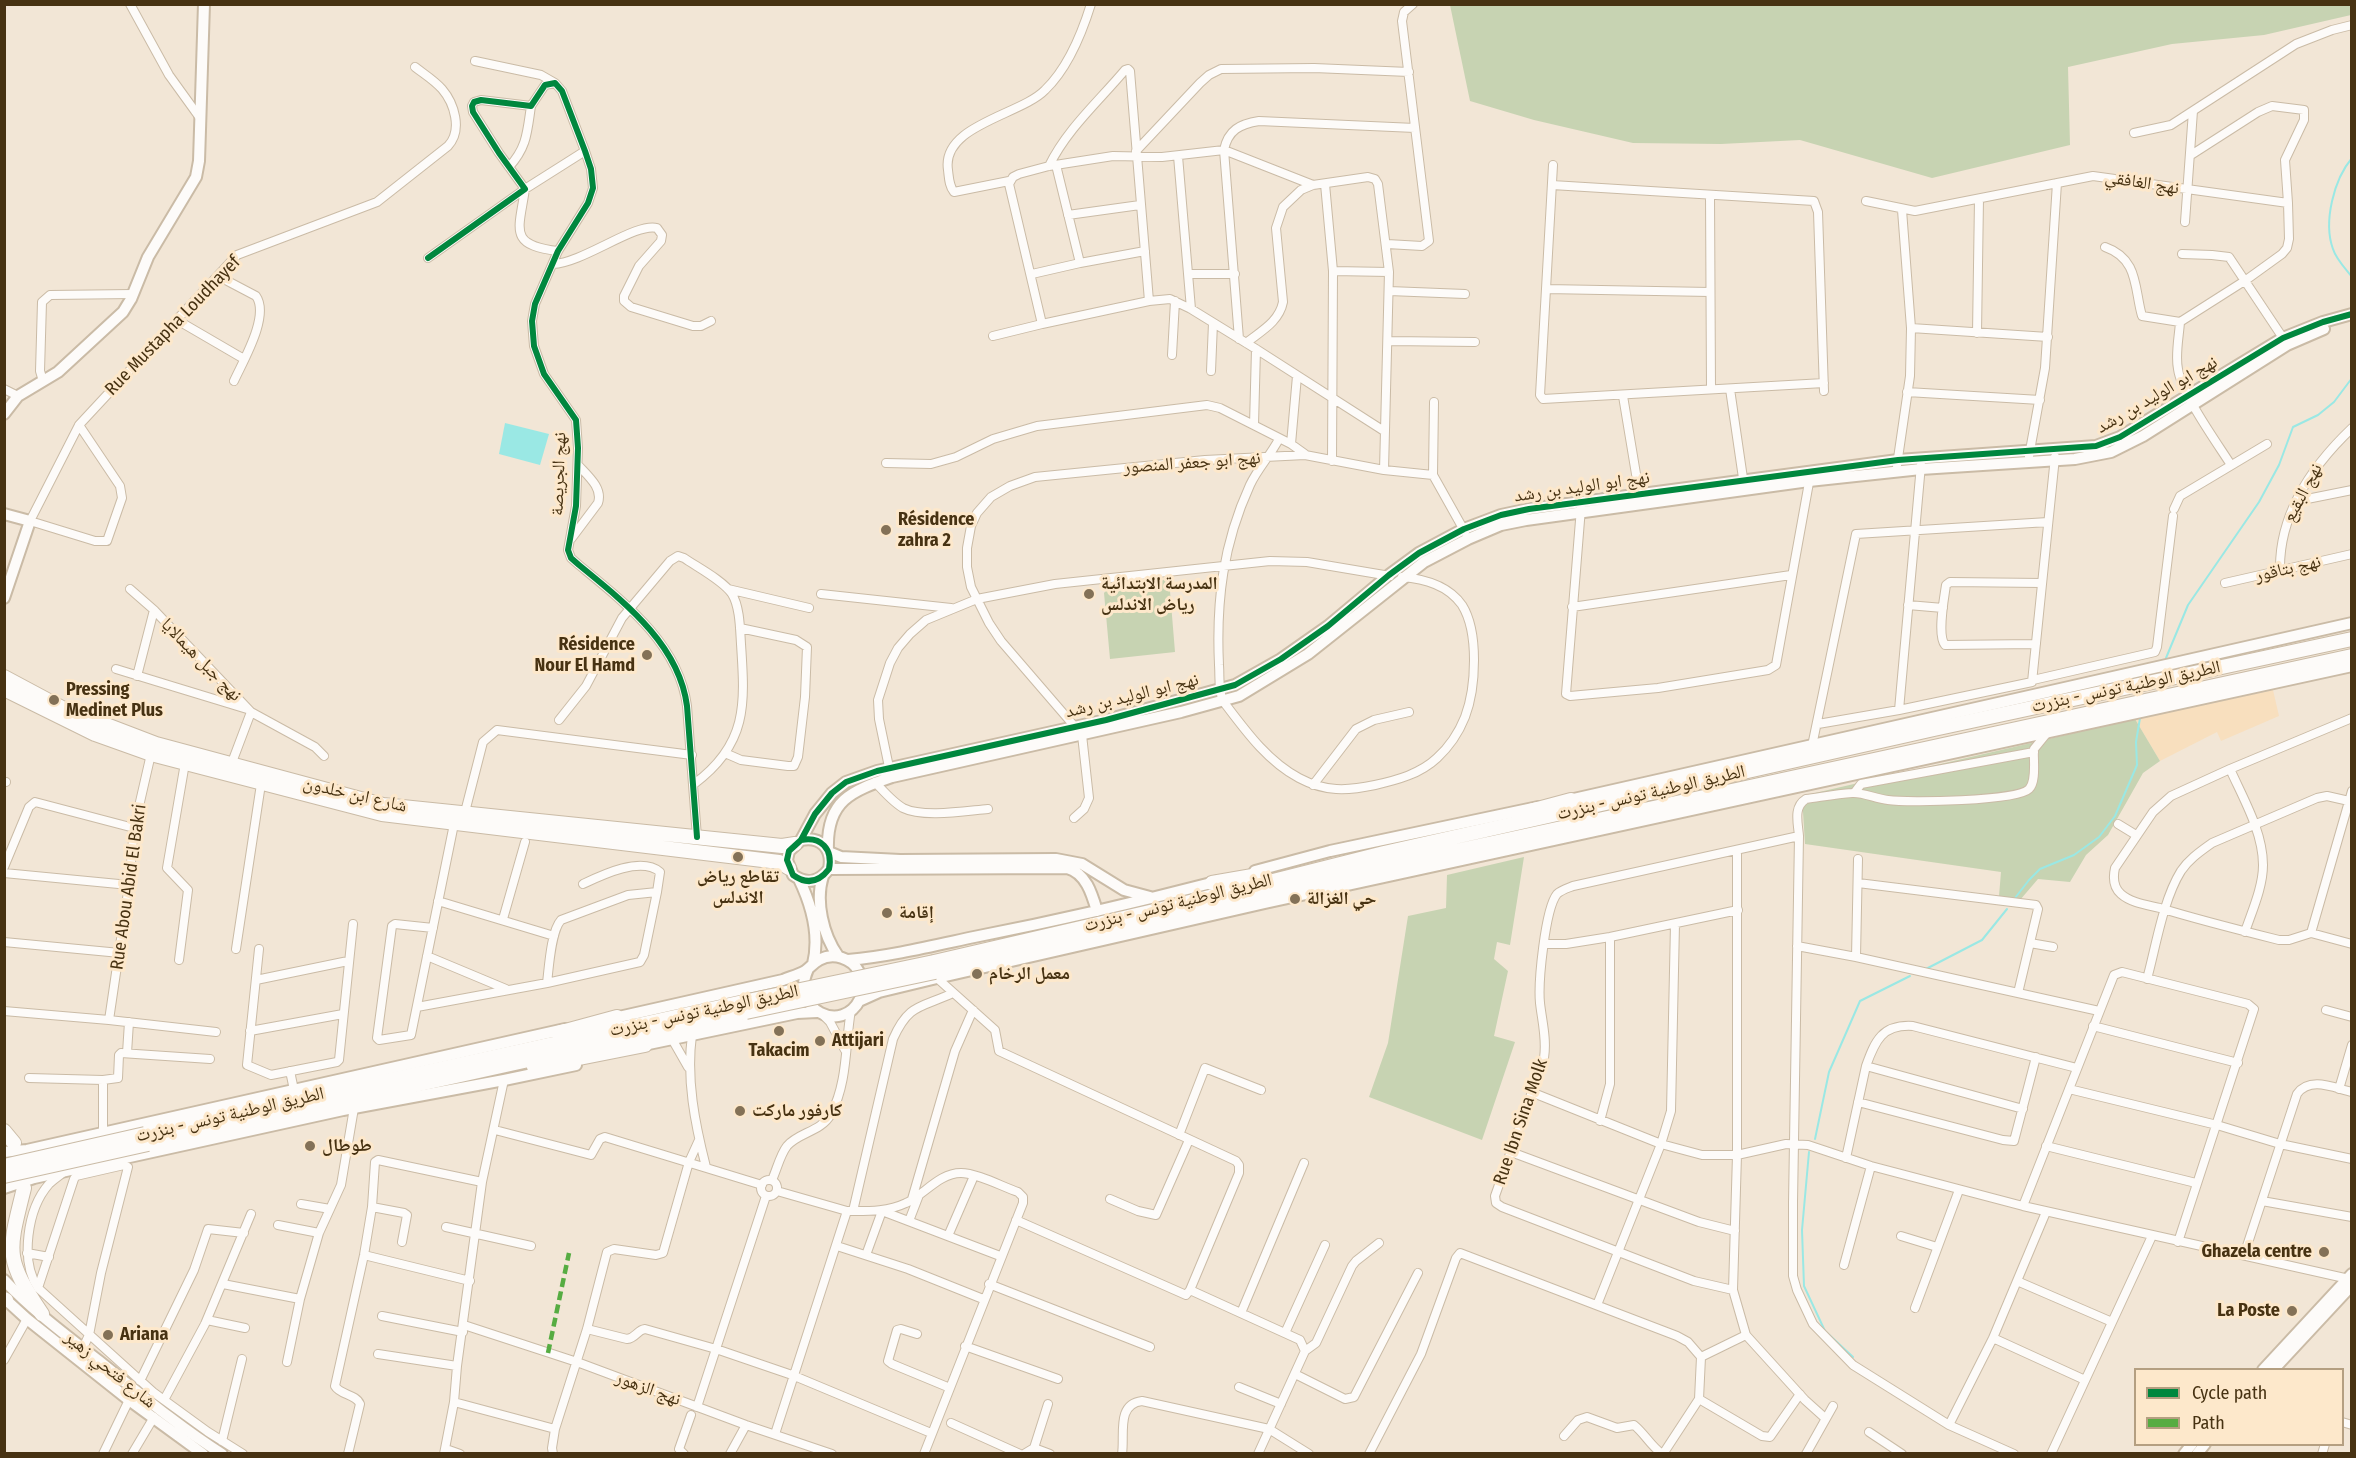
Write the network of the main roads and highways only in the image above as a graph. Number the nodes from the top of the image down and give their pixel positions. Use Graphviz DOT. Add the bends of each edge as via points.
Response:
graph roads {
  1 [pos="204,4"];
  2 [pos="2352,314"];
  3 [pos="2352,320"];
  4 [pos="2285,341"];
  5 [pos="4,414"];
  6 [pos="2028,457"];
  7 [pos="1810,475"];
  8 [pos="4,513"];
  9 [pos="1466,534"];
  10 [pos="4,598"];
  11 [pos="2352,623"];
  12 [pos="2352,639"];
  13 [pos="2352,656"];
  14 [pos="2352,666"];
  15 [pos="4,677"];
  16 [pos="4,689"];
  17 [pos="1080,731"];
  18 [pos="230,770"];
  19 [pos="890,772"];
  20 [pos="1754,797"];
  21 [pos="1571,800"];
  22 [pos="1579,826"];
  23 [pos="1506,841"];
  24 [pos="798,842"];
  25 [pos="829,851"];
  26 [pos="1380,854"];
  27 [pos="789,868"];
  28 [pos="826,873"];
  29 [pos="799,879"];
  30 [pos="1212,883"];
  31 [pos="1304,894"];
  32 [pos="1153,898"];
  33 [pos="1097,911"];
  34 [pos="843,958"];
  35 [pos="811,966"];
  36 [pos="935,971"];
  37 [pos="859,1001"];
  38 [pos="744,1007"];
  39 [pos="820,1013"];
  40 [pos="617,1017"];
  41 [pos="645,1045"];
  42 [pos="359,1085"];
  43 [pos="404,1087"];
  44 [pos="4,1131"];
  45 [pos="146,1139"];
  46 [pos="9,1148"];
  47 [pos="4,1166"];
  48 [pos="4,1176"];
  49 [pos="4,1188"];
  50 [pos="24,1188"];
  51 [pos="2350,1279"];
  52 [pos="4,1280"];
  53 [pos="5,1299"];
  54 [pos="42,1314"];
  55 [pos="2265,1368"];
  56 [pos="2275,1368"];
  57 [pos="199,1452"];
  58 [pos="222,1454"];
  1 -- 5 [label="main road" via="196,177 148,257 123,312 58,372 18,396"];
  2 -- 4 [label="main road, نهج ابو الوليد بن رشد" via="2324,322"];
  3 -- 4 [label="main road, نهج ابو الوليد بن رشد"];
  4 -- 6 [label="main road, نهج ابو الوليد بن رشد" via="2143,436 2111,452"];
  6 -- 7 [label="main road, نهج ابو الوليد بن رشد" via="1896,472"];
  6 -- 7 [label="main road, نهج ابو الوليد بن رشد" via="1922,457"];
  7 -- 9 [label="main road, نهج ابو الوليد بن رشد" via="1581,508"];
  8 -- 10 [label="main road, Rue Mustapha Loudhayef" via="30,521"];
  9 -- 17 [label="main road, نهج ابو الوليد بن رشد" via="1419,554 1303,644 1235,685"];
  9 -- 17 [label="main road, نهج ابو الوليد بن رشد" via="1403,577 1308,654 1259,685 1223,701"];
  11 -- 21 [label="main road"];
  12 -- 26 [label="highway, الطريق الوطنية تونس - بنزرت"];
  13 -- 22 [label="highway, الطريق الوطنية تونس - بنزرت"];
  14 -- 20 [label="main road"];
  15 -- 18 [label="highway, شارع ابن خلدون" via="62,708 127,735"];
  16 -- 18 [label="highway, شارع ابن خلدون" via="95,734 151,754"];
  17 -- 19 [label="main road, نهج ابو الوليد بن رشد"];
  18 -- 24 [label="highway, شارع ابن خلدون" via="383,805 782,846"];
  18 -- 27 [label="highway, شارع ابن خلدون" via="261,784 382,814 779,862"];
  19 -- 24 [label="main road, نهج ابو الوليد بن رشد" via="864,774 846,782 815,814"];
  19 -- 25 [label="main road, نهج ابو الوليد بن رشد" via="842,801 829,828"];
  20 -- 22 [label="highway"];
  20 -- 31 [label="main road"];
  21 -- 26 [label="highway"];
  21 -- 30 [label="main road" via="1330,851"];
  22 -- 23 [label="highway, الطريق الوطنية تونس - بنزرت"];
  23 -- 31 [label="highway"];
  23 -- 36 [label="highway, الطريق الوطنية تونس - بنزرت"];
  24 -- 25 [label="main road" via="817,840"];
  24 -- 27 [label="main road" via="789,851"];
  25 -- 28 [label="main road" via="831,861"];
  25 -- 32 [label="main road" via="841,857 900,860 1065,860 1082,864 1124,890"];
  26 -- 30 [label="highway"];
  26 -- 36 [label="highway, الطريق الوطنية تونس - بنزرت" via="1154,910"];
  27 -- 29 [label="main road"];
  28 -- 29 [label="main road" via="808,882"];
  28 -- 33 [label="main road" via="1067,868 1086,882"];
  28 -- 34 [label="main road" via="819,890 822,917 830,944"];
  29 -- 35 [label="main road" via="813,918 817,946"];
  30 -- 32 [label="main road"];
  31 -- 36 [label="main road"];
  32 -- 33 [label="main road"];
  33 -- 34 [label="main road" via="876,958"];
  34 -- 35 [label="main road" via="820,959"];
  34 -- 37 [label="main road" via="860,974 863,983"];
  35 -- 39 [label="main road" via="803,988 810,1006"];
  35 -- 40 [label="main road" via="783,980"];
  36 -- 37 [label="main road"];
  36 -- 38 [label="highway, الطريق الوطنية تونس - بنزرت, bridge"];
  37 -- 39 [label="main road" via="837,1016"];
  38 -- 42 [label="highway, الطريق الوطنية تونس - بنزرت"];
  38 -- 43 [label="highway, الطريق الوطنية تونس - بنزرت"];
  39 -- 41 [label="main road" via="797,1013"];
  40 -- 42 [label="highway"];
  40 -- 46 [label="main road" via="27,1149"];
  41 -- 43 [label="highway" via="482,1077"];
  41 -- 49 [label="main road" via="569,1067 354,1108 20,1181"];
  42 -- 45 [label="highway, الطريق الوطنية تونس - بنزرت"];
  43 -- 45 [label="highway, الطريق الوطنية تونس - بنزرت"];
  44 -- 46 [label="highway"];
  45 -- 47 [label="highway, الطريق الوطنية تونس - بنزرت, bridge"];
  45 -- 48 [label="highway, الطريق الوطنية تونس - بنزرت, bridge"];
  50 -- 54 [label="highway" via="11,1253 17,1274"];
  51 -- 55 [label="main road"];
  51 -- 56 [label="main road"];
  52 -- 54 [label="main road, شارع فتحي زهير"];
  53 -- 57 [label="main road, شارع فتحي زهير"];
  54 -- 58 [label="main road, شارع فتحي زهير" via="158,1409"];
}
